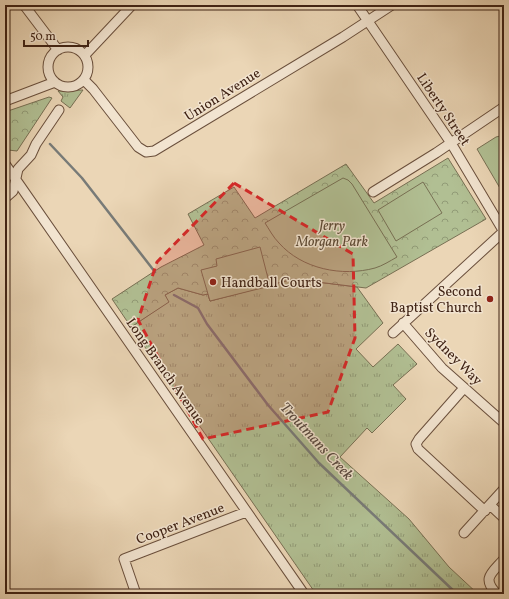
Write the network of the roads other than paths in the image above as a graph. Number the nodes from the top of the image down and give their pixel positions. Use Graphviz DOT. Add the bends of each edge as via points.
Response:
graph roads {
  1 [pos="24,5"];
  2 [pos="132,5"];
  3 [pos="357,5"];
  4 [pos="392,5"];
  5 [pos="368,21"];
  6 [pos="58,50"];
  7 [pos="85,55"];
  8 [pos="84,80"];
  9 [pos="55,82"];
  10 [pos="5,101"];
  11 [pos="504,108"];
  12 [pos="59,110"];
  13 [pos="451,143"];
  14 [pos="5,164"];
  15 [pos="15,179"];
  16 [pos="374,192"];
  17 [pos="5,198"];
  18 [pos="504,232"];
  19 [pos="403,323"];
  20 [pos="393,333"];
  21 [pos="464,388"];
  22 [pos="504,423"];
  23 [pos="504,489"];
  24 [pos="488,508"];
  25 [pos="246,512"];
  26 [pos="504,518"];
  27 [pos="464,533"];
  28 [pos="504,559"];
  29 [pos="136,594"];
  30 [pos="304,594"];
  31 [pos="497,594"];
  1 -- 6 [label="street"];
  2 -- 7 [label="street"];
  3 -- 5 [label="street, Liberty Street"];
  4 -- 5 [label="street, Union Avenue"];
  5 -- 8 [label="street, Union Avenue" via="154,151 146,152 138,147"];
  5 -- 13 [label="street, Liberty Street"];
  6 -- 7 [label="street" via="75,48"];
  6 -- 9 [label="street" via="48,66 51,78"];
  7 -- 8 [label="street" via="88,65"];
  8 -- 9 [label="street" via="73,87"];
  9 -- 10 [label="street"];
  11 -- 13 [label="street"];
  12 -- 15 [label="street" via="31,155 18,169"];
  13 -- 16 [label="street"];
  13 -- 18 [label="street, Liberty Street"];
  14 -- 15 [label="street, Long Branch Avenue"];
  15 -- 17 [label="street" via="13,191"];
  15 -- 25 [label="street, Long Branch Avenue"];
  18 -- 19 [label="street"];
  19 -- 20 [label="street"];
  19 -- 21 [label="street, Sydney Way" via="442,368"];
  21 -- 22 [label="street, Sydney Way"];
  21 -- 24 [label="street" via="416,444 418,449"];
  23 -- 24 [label="street"];
  24 -- 26 [label="street"];
  24 -- 27 [label="street"];
  25 -- 29 [label="street, Cooper Avenue" via="124,559"];
  25 -- 30 [label="street, Long Branch Avenue"];
  28 -- 31 [label="street" via="489,576 490,587"];
}
